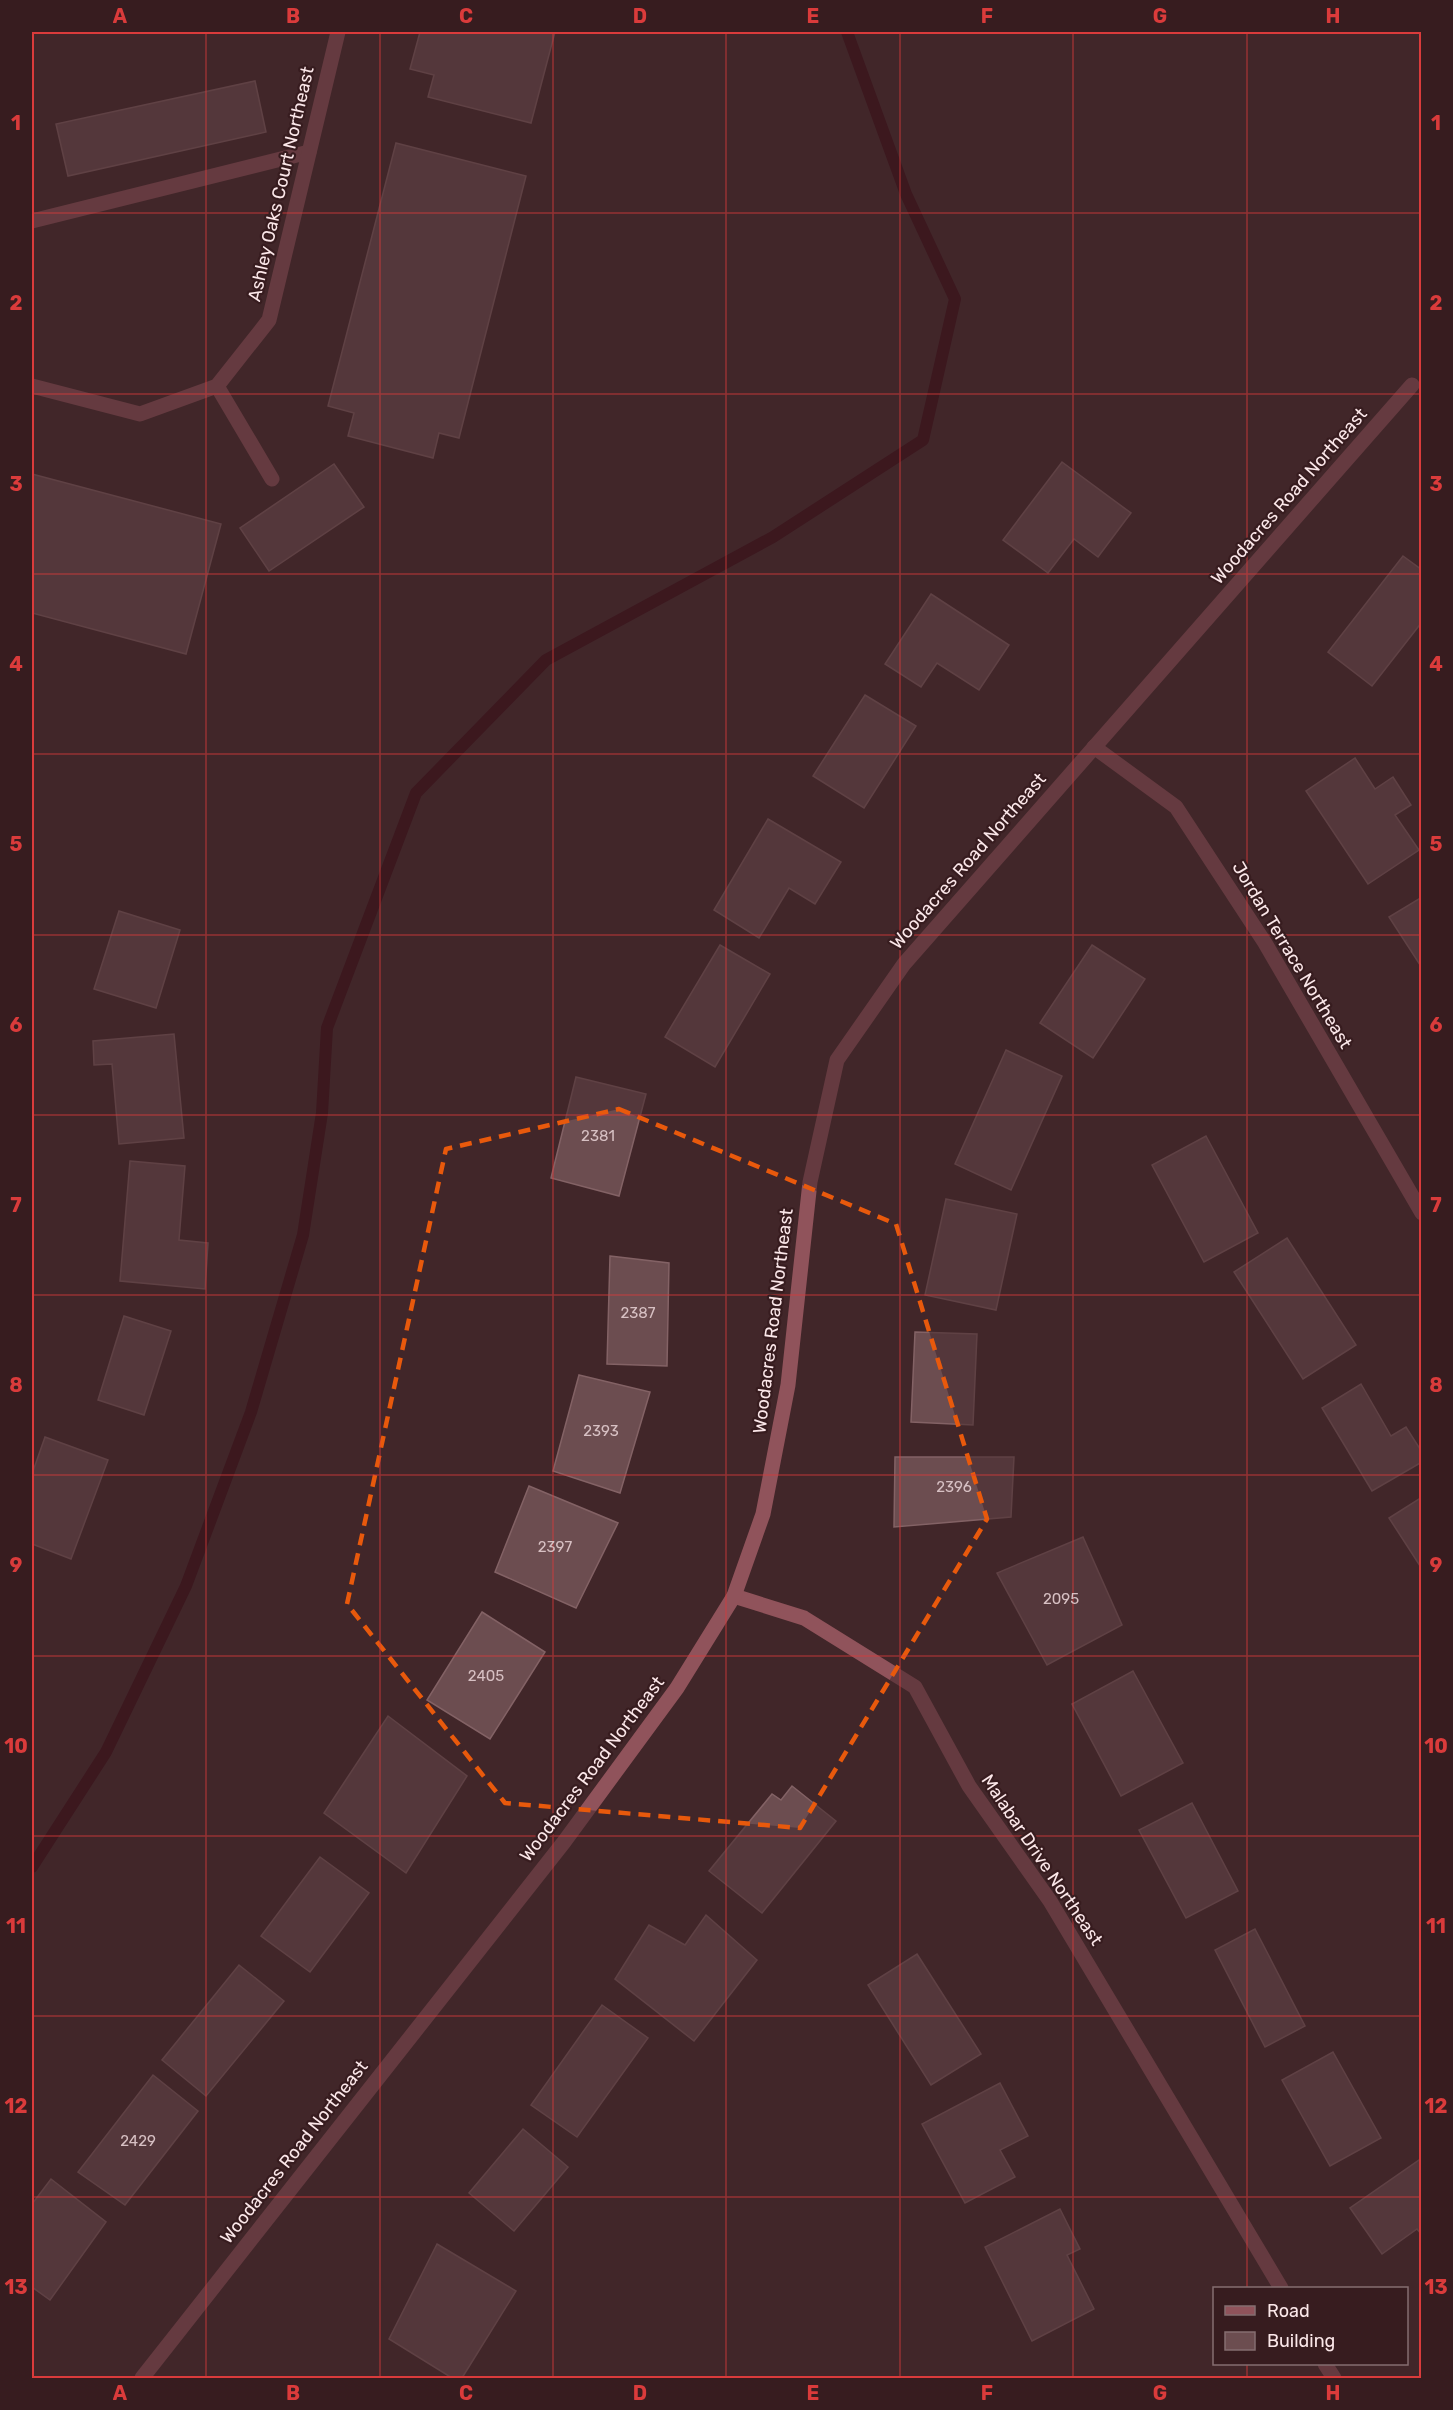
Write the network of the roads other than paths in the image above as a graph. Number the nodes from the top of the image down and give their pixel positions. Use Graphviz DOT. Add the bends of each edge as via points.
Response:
graph roads {
  1 [pos="338,32"];
  2 [pos="309,152"];
  3 [pos="32,221"];
  4 [pos="1412,385"];
  5 [pos="32,386"];
  6 [pos="217,386"];
  7 [pos="272,479"];
  8 [pos="1094,747"];
  9 [pos="1422,1214"];
  10 [pos="734,1596"];
  11 [pos="1280,2287"];
  12 [pos="1326,2365"];
  13 [pos="142,2379"];
  14 [pos="1334,2379"];
  1 -- 2 [label="street, Ashley Oaks Court Northeast"];
  2 -- 3 [label="street"];
  2 -- 6 [label="street, Ashley Oaks Court Northeast" via="269,320"];
  4 -- 8 [label="street, Woodacres Road Northeast"];
  5 -- 6 [label="street" via="140,414"];
  6 -- 7 [label="street"];
  8 -- 9 [label="street, Jordan Terrace Northeast" via="1176,807 1265,943"];
  8 -- 10 [label="street, Woodacres Road Northeast" via="904,964 837,1060 810,1182 786,1396 763,1514"];
  10 -- 11 [label="street, Malabar Drive Northeast" via="804,1618 915,1687 969,1786 1050,1901"];
  10 -- 13 [label="street, Woodacres Road Northeast" via="677,1688 564,1842"];
  12 -- 14 [label="street"];
}
